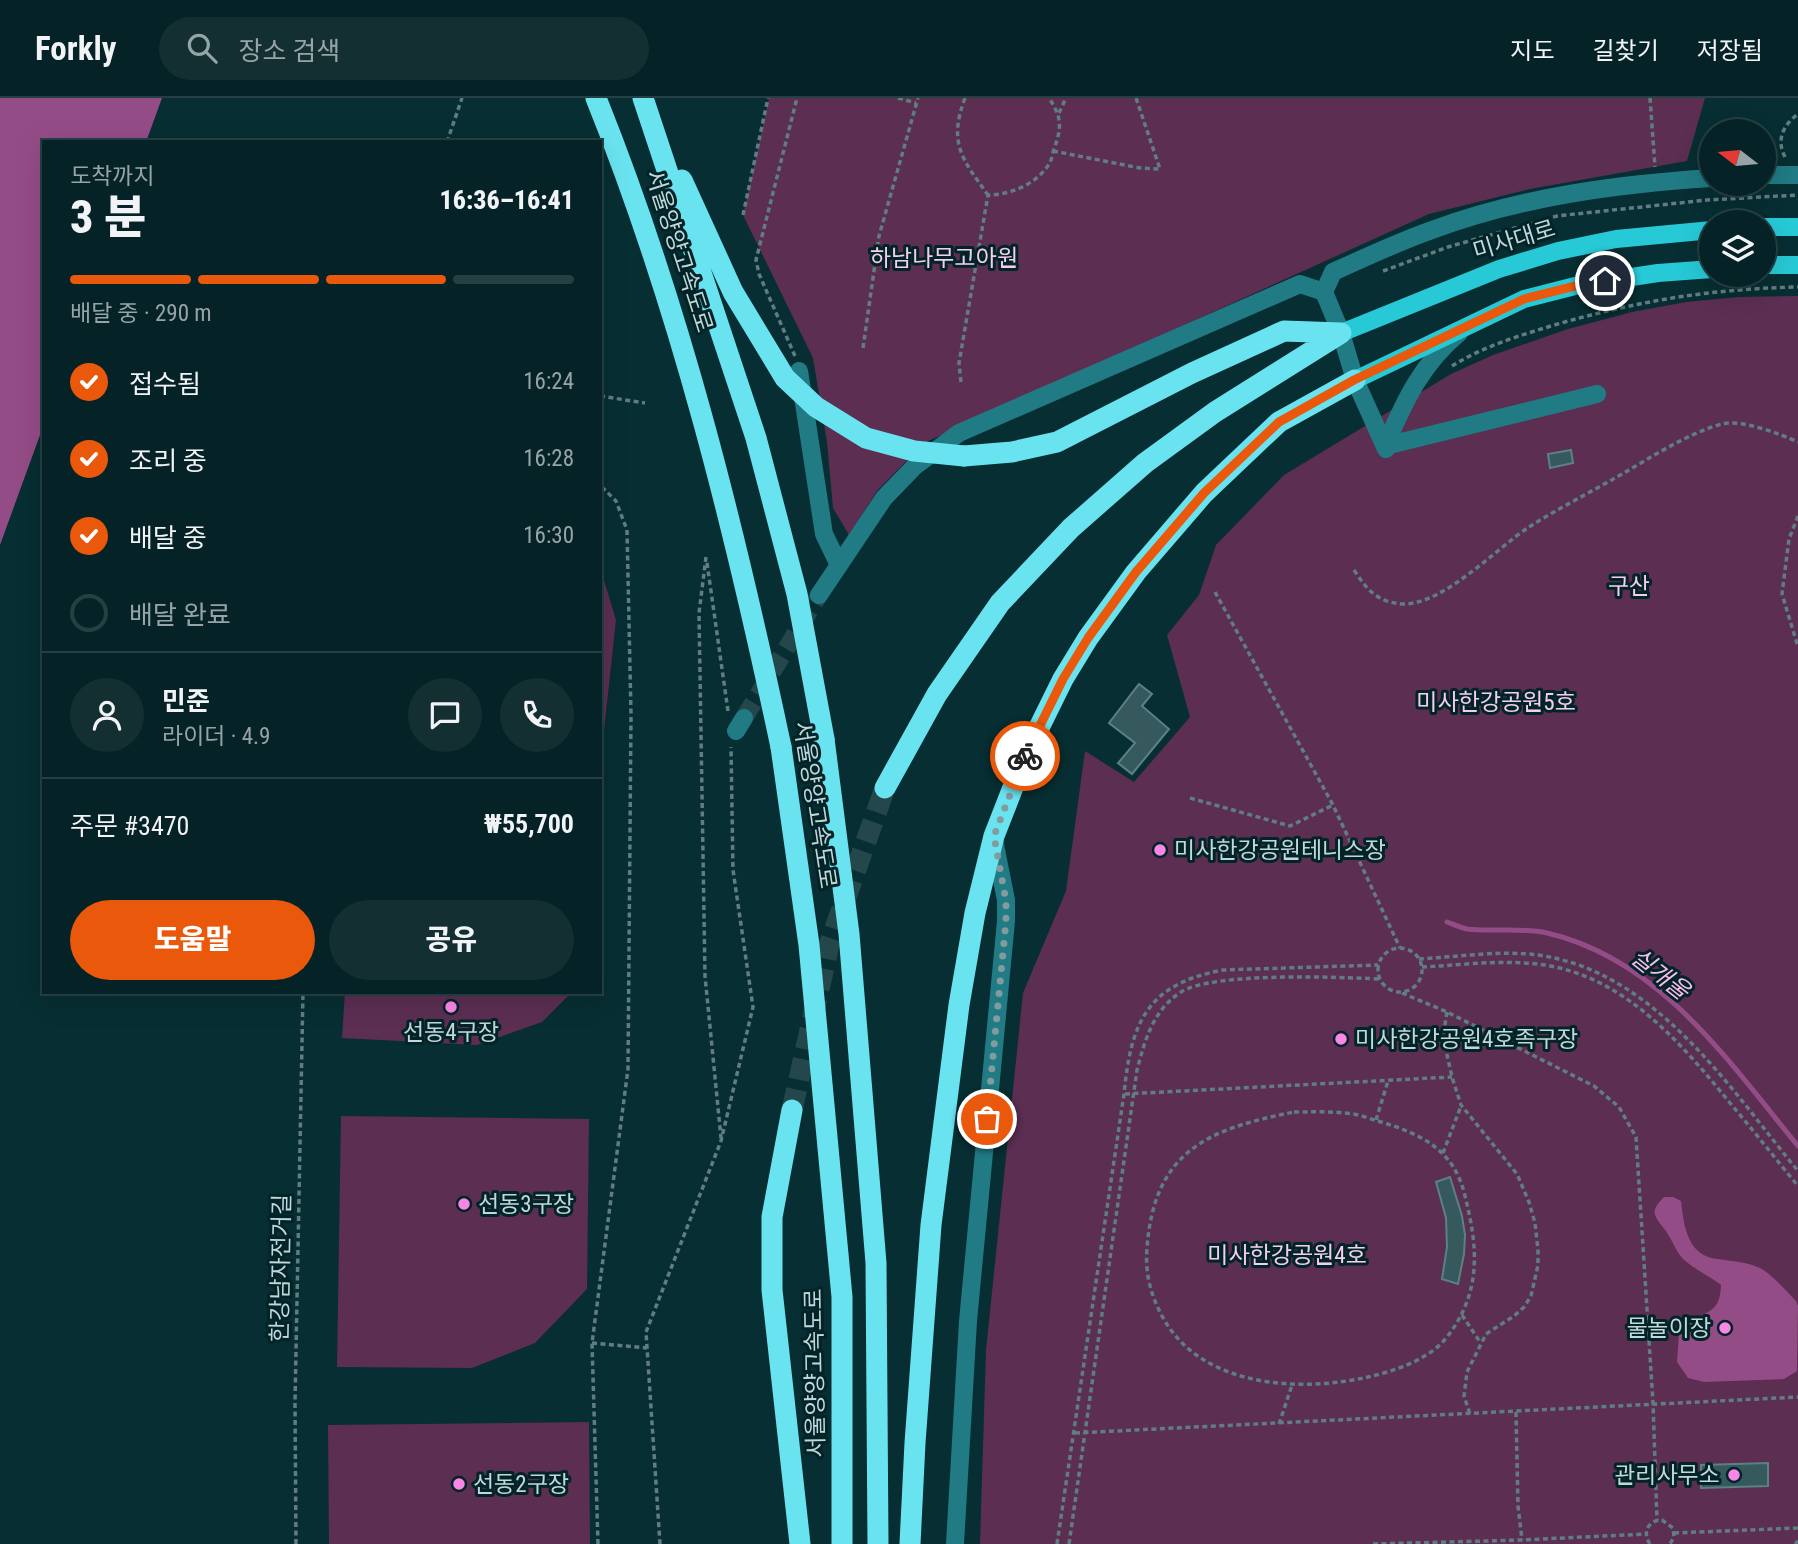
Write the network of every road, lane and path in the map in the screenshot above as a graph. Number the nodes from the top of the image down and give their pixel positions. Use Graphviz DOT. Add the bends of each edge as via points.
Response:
graph roads {
  1 [pos="462,98"];
  2 [pos="596,98"];
  3 [pos="643,98"];
  4 [pos="768,98"];
  5 [pos="797,98"];
  6 [pos="898,98"];
  7 [pos="965,98"];
  8 [pos="1049,98"];
  9 [pos="1066,98"];
  10 [pos="1136,98"];
  11 [pos="1650,98"];
  12 [pos="917,101"];
  13 [pos="1059,113"];
  14 [pos="1798,114"];
  15 [pos="448,140"];
  16 [pos="1053,151"];
  17 [pos="1793,168"];
  18 [pos="1699,179"];
  19 [pos="1656,183"];
  20 [pos="988,195"];
  21 [pos="1798,195"];
  22 [pos="743,215"];
  23 [pos="1776,227"];
  24 [pos="1798,227"];
  25 [pos="1699,231"];
  26 [pos="1776,265"];
  27 [pos="1798,265"];
  28 [pos="1699,270"];
  29 [pos="1374,274"];
  30 [pos="1798,287"];
  31 [pos="1324,292"];
  32 [pos="1466,328"];
  33 [pos="1341,333"];
  34 [pos="863,348"];
  35 [pos="1451,367"];
  36 [pos="799,371"];
  37 [pos="1354,380"];
  38 [pos="961,382"];
  39 [pos="1597,394"];
  40 [pos="602,396"];
  41 [pos="645,403"];
  42 [pos="1798,442"];
  43 [pos="1385,447"];
  44 [pos="602,487"];
  45 [pos="1798,516"];
  46 [pos="839,565"];
  47 [pos="1354,570"];
  48 [pos="1215,592"];
  49 [pos="819,595"];
  50 [pos="1798,647"];
  51 [pos="885,788"];
  52 [pos="1190,798"];
  53 [pos="1333,805"];
  54 [pos="994,836"];
  55 [pos="1400,948"];
  56 [pos="1419,959"];
  57 [pos="1378,965"];
  58 [pos="1422,967"];
  59 [pos="1379,979"];
  60 [pos="1402,993"];
  61 [pos="303,994"];
  62 [pos="1447,1012"];
  63 [pos="1452,1077"];
  64 [pos="1388,1081"];
  65 [pos="1136,1093"];
  66 [pos="1124,1094"];
  67 [pos="1461,1105"];
  68 [pos="792,1110"];
  69 [pos="1376,1121"];
  70 [pos="721,1141"];
  71 [pos="1443,1153"];
  72 [pos="1798,1171"];
  73 [pos="1798,1186"];
  74 [pos="1462,1314"];
  75 [pos="1480,1342"];
  76 [pos="592,1343"];
  77 [pos="648,1348"];
  78 [pos="1292,1385"];
  79 [pos="1798,1397"];
  80 [pos="1653,1403"];
  81 [pos="1516,1412"];
  82 [pos="1470,1414"];
  83 [pos="1279,1424"];
  84 [pos="1086,1432"];
  85 [pos="1075,1433"];
  86 [pos="1657,1520"];
  87 [pos="1798,1528"];
  88 [pos="1674,1533"];
  89 [pos="1646,1534"];
  90 [pos="1522,1540"];
  91 [pos="296,1544"];
  92 [pos="598,1544"];
  93 [pos="660,1544"];
  94 [pos="800,1544"];
  95 [pos="842,1544"];
  96 [pos="878,1544"];
  97 [pos="910,1544"];
  98 [pos="955,1544"];
  99 [pos="1057,1544"];
  100 [pos="1069,1544"];
  101 [pos="1373,1544"];
  102 [pos="1650,1544"];
  103 [pos="1670,1544"];
  1 -- 15 [label="path"];
  2 -- 95 [label="highway, 서울양양고속도로, bridge" via="627,176 688,362 751,607 781,747 809,945 842,1297"];
  3 -- 33 [label="highway, bridge" via="733,292 785,378 816,407 866,438 914,451 964,456 1012,452 1057,442 1284,331"];
  3 -- 96 [label="highway, 서울양양고속도로, bridge" via="756,438 797,594 824,739 849,934 876,1263"];
  4 -- 22 [label="path"];
  5 -- 36 [label="path" via="756,260"];
  6 -- 12 [label="path"];
  7 -- 20 [label="path" via="956,136 972,173"];
  8 -- 13 [label="path"];
  9 -- 13 [label="path"];
  10 -- 16 [label="path" via="1160,169"];
  11 -- 19 [label="path"];
  12 -- 34 [label="path" via="879,236"];
  13 -- 16 [label="path" via="1060,135"];
  14 -- 17 [label="path" via="1782,131 1782,152"];
  16 -- 20 [label="path" via="1050,163 1035,180 1001,195"];
  18 -- 19 [label="street"];
  19 -- 31 [label="street" via="1570,194 1433,229 1333,272"];
  20 -- 38 [label="path" via="960,363"];
  21 -- 29 [label="path" via="1557,216"];
  23 -- 24 [label="main road"];
  25 -- 33 [label="main road, 미사대로" via="1616,239 1558,251 1499,269"];
  26 -- 27 [label="main road"];
  28 -- 32 [label="main road" via="1579,285 1524,299"];
  30 -- 35 [label="path" via="1725,290 1628,304 1530,333"];
  31 -- 33 [label="street"];
  31 -- 46 [label="street" via="1300,284 959,433 915,466 884,498"];
  32 -- 37 [label="main road"];
  32 -- 43 [label="street" via="1437,353 1417,380"];
  33 -- 37 [label="street"];
  33 -- 51 [label="highway" via="1165,448 1071,528 1000,603 937,694"];
  36 -- 46 [label="street" via="824,534"];
  37 -- 43 [label="street"];
  37 -- 54 [label="highway" via="1279,422 1204,493 1136,572 1063,679 1026,754"];
  39 -- 43 [label="street"];
  40 -- 41 [label="path"];
  42 -- 47 [label="path" via="1768,429 1724,423 1672,445 1528,528 1458,582 1422,600 1388,602 1368,591"];
  44 -- 76 [label="path" via="615,501 627,530 631,715 628,1069"];
  45 -- 50 [label="path" via="1789,539 1782,594"];
  46 -- 49 [label="street"];
  48 -- 53 [label="path"];
  52 -- 53 [label="path" via="1290,826"];
  53 -- 55 [label="path"];
  54 -- 97 [label="highway" via="959,1005 931,1225"];
  54 -- 98 [label="street" via="1006,921 967,1332"];
  55 -- 56 [label="path"];
  55 -- 57 [label="path" via="1386,953"];
  56 -- 58 [label="path"];
  56 -- 72 [label="path" via="1536,954 1619,985 1646,1001 1688,1039"];
  57 -- 59 [label="path"];
  57 -- 66 [label="path" via="1223,970 1181,981 1145,1013 1128,1057"];
  58 -- 60 [label="path" via="1415,987"];
  58 -- 73 [label="path" via="1547,965 1618,993 1683,1047"];
  59 -- 60 [label="path" via="1388,990"];
  59 -- 65 [label="path" via="1330,976 1212,982 1181,992 1155,1017 1148,1032"];
  60 -- 62 [label="path"];
  61 -- 91 [label="path, 한강남자전거길"];
  62 -- 63 [label="path" via="1443,1037"];
  62 -- 80 [label="path" via="1594,1086 1629,1122 1639,1157"];
  63 -- 64 [label="path"];
  63 -- 67 [label="path"];
  64 -- 65 [label="path"];
  64 -- 69 [label="path"];
  65 -- 66 [label="path"];
  65 -- 84 [label="path"];
  66 -- 85 [label="path"];
  67 -- 71 [label="path"];
  67 -- 75 [label="path" via="1517,1174 1535,1223 1538,1250 1531,1296 1514,1317"];
  68 -- 94 [label="highway" via="772,1217 772,1290"];
  69 -- 71 [label="path" via="1415,1134"];
  69 -- 78 [label="path" via="1355,1114 1294,1112 1228,1130 1185,1153 1161,1186 1152,1211 1146,1254 1148,1281 1175,1337 1201,1360 1219,1368"];
  70 -- 70 [label="path" via="753,1007 733,870 731,738 736,720 706,558 699,613 705,976"];
  70 -- 77 [label="path" via="646,1332"];
  71 -- 74 [label="path" via="1457,1171 1475,1237 1476,1262"];
  74 -- 75 [label="path"];
  74 -- 78 [label="path" via="1432,1352 1388,1373 1353,1381"];
  75 -- 82 [label="path" via="1464,1384"];
  76 -- 77 [label="path"];
  76 -- 92 [label="path"];
  77 -- 93 [label="path"];
  78 -- 83 [label="path"];
  79 -- 80 [label="path"];
  80 -- 81 [label="path"];
  80 -- 86 [label="path"];
  81 -- 82 [label="path"];
  81 -- 90 [label="path"];
  82 -- 83 [label="path"];
  83 -- 84 [label="path"];
  84 -- 85 [label="path"];
  84 -- 100 [label="path"];
  85 -- 99 [label="path"];
  86 -- 88 [label="path" via="1670,1524"];
  86 -- 89 [label="path"];
  87 -- 88 [label="path"];
  88 -- 103 [label="path"];
  89 -- 90 [label="path"];
  89 -- 102 [label="path"];
  90 -- 101 [label="path"];
}
